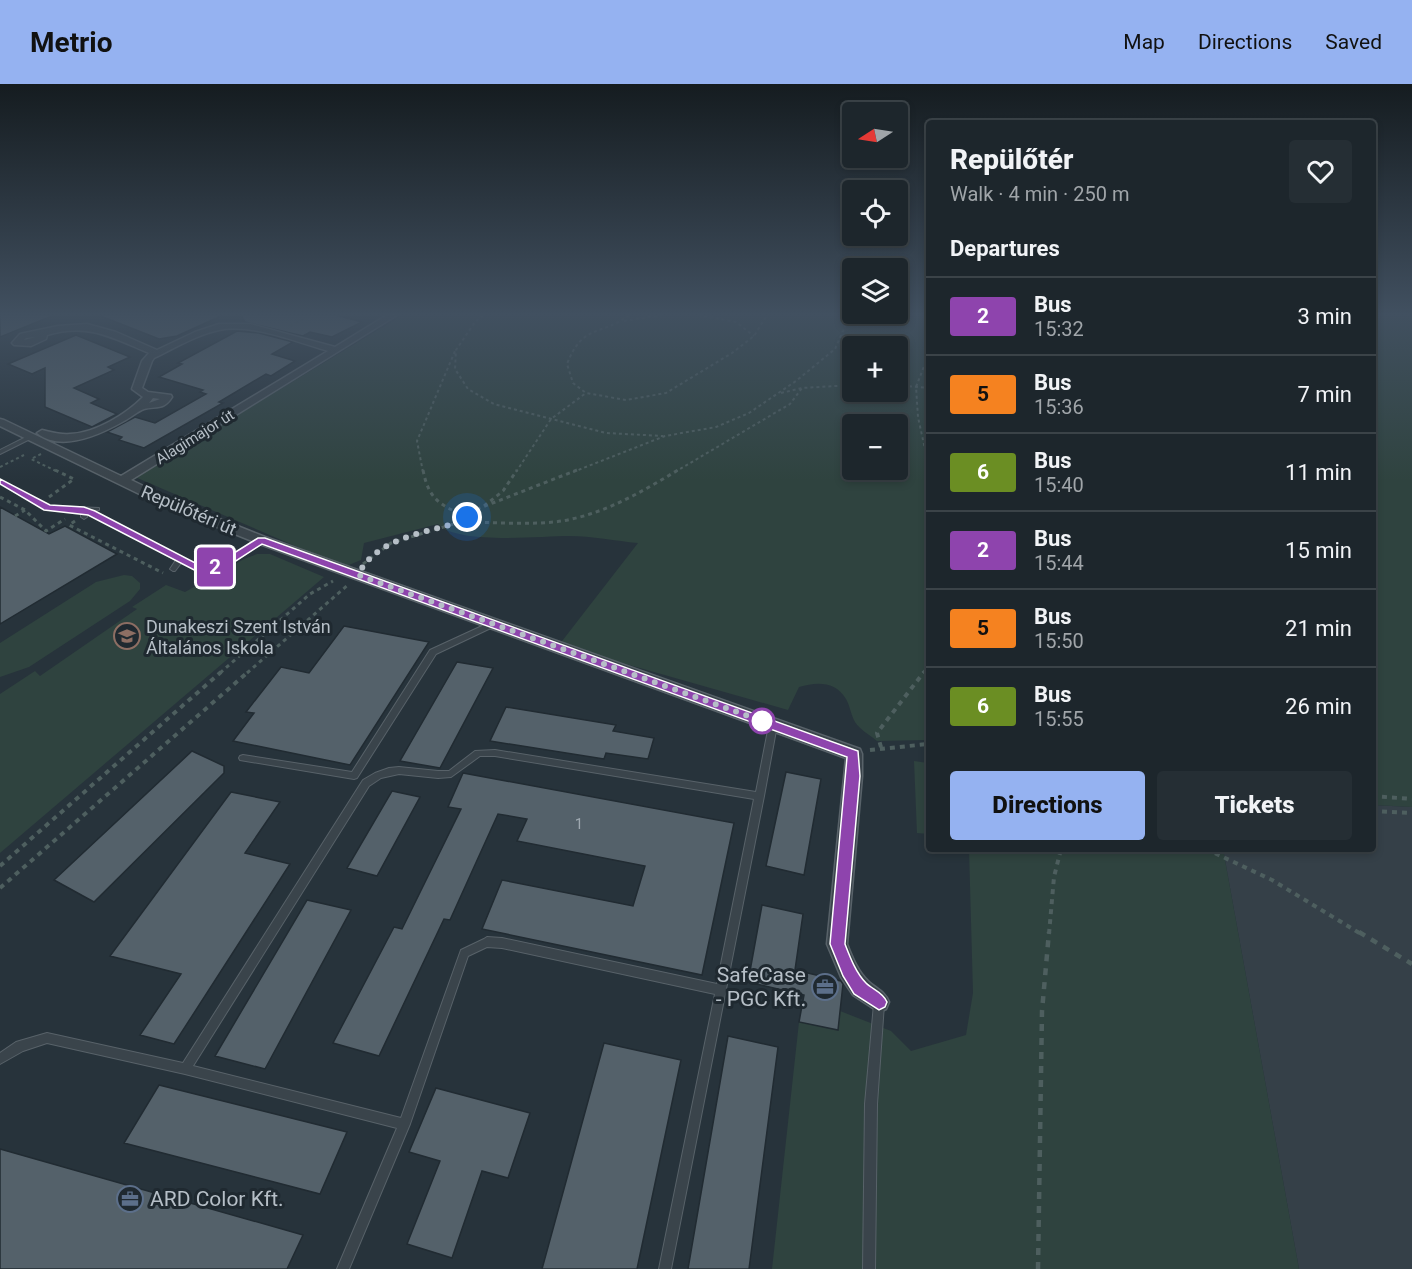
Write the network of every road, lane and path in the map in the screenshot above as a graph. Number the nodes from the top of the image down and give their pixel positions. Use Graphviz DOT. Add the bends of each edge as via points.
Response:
graph roads {
  1 [pos="144,370"];
  2 [pos="304,370"];
  3 [pos="447,370"];
  4 [pos="456,370"];
  5 [pos="569,370"];
  6 [pos="703,370"];
  7 [pos="808,370"];
  8 [pos="922,370"];
  9 [pos="842,386"];
  10 [pos="908,387"];
  11 [pos="916,387"];
  12 [pos="802,388"];
  13 [pos="926,388"];
  14 [pos="586,393"];
  15 [pos="779,393"];
  16 [pos="0,413"];
  17 [pos="551,419"];
  18 [pos="0,422"];
  19 [pos="665,436"];
  20 [pos="30,437"];
  21 [pos="54,447"];
  22 [pos="0,452"];
  23 [pos="24,455"];
  24 [pos="926,455"];
  25 [pos="150,465"];
  26 [pos="0,466"];
  27 [pos="102,471"];
  28 [pos="123,480"];
  29 [pos="0,482"];
  30 [pos="0,497"];
  31 [pos="39,503"];
  32 [pos="52,503"];
  33 [pos="97,508"];
  34 [pos="480,508"];
  35 [pos="25,510"];
  36 [pos="84,514"];
  37 [pos="15,516"];
  38 [pos="467,517"];
  39 [pos="460,522"];
  40 [pos="261,540"];
  41 [pos="179,560"];
  42 [pos="173,569"];
  43 [pos="357,570"];
  44 [pos="493,624"];
  45 [pos="926,670"];
  46 [pos="773,725"];
  47 [pos="926,744"];
  48 [pos="880,747"];
  49 [pos="854,754"];
  50 [pos="243,758"];
  51 [pos="760,796"];
  52 [pos="1376,796"];
  53 [pos="1412,799"];
  54 [pos="1376,811"];
  55 [pos="1412,813"];
  56 [pos="1060,852"];
  57 [pos="1212,852"];
  58 [pos="0,866"];
  59 [pos="0,888"];
  60 [pos="1412,964"];
  61 [pos="721,990"];
  62 [pos="879,1002"];
  63 [pos="0,1059"];
  64 [pos="185,1069"];
  65 [pos="404,1124"];
  66 [pos="343,1269"];
  67 [pos="665,1269"];
  68 [pos="869,1269"];
  69 [pos="1038,1269"];
  1 -- 16 [label="street" via="137,389 147,401 90,433 57,439"];
  2 -- 25 [label="street, Alagimajor út"];
  3 -- 38 [label="path" via="417,441 425,482 438,504"];
  4 -- 17 [label="path" via="468,389 494,404"];
  5 -- 14 [label="path" via="573,383"];
  6 -- 14 [label="path" via="666,393 626,400"];
  7 -- 15 [label="path"];
  8 -- 11 [label="path"];
  9 -- 12 [label="path"];
  10 -- 11 [label="path"];
  11 -- 13 [label="path"];
  11 -- 24 [label="path"];
  12 -- 15 [label="path"];
  12 -- 39 [label="path" via="790,404 632,498 555,522"];
  14 -- 17 [label="path"];
  15 -- 19 [label="path" via="749,413 716,427"];
  17 -- 19 [label="path" via="606,433"];
  17 -- 34 [label="path" via="503,491"];
  18 -- 20 [label="street, Repülőtéri út"];
  19 -- 34 [label="path"];
  20 -- 21 [label="street, Repülőtéri út"];
  20 -- 22 [label="lane"];
  21 -- 27 [label="street, Repülőtéri út"];
  21 -- 31 [label="path" via="31,459 74,479"];
  23 -- 26 [label="path"];
  25 -- 27 [label="street, Repülőtéri út" via="120,472"];
  25 -- 28 [label="street, Repülőtéri út"];
  27 -- 28 [label="street, Repülőtéri út"];
  28 -- 40 [label="street, Repülőtéri út"];
  29 -- 31 [label="lane"];
  30 -- 35 [label="path"];
  31 -- 32 [label="lane"];
  31 -- 35 [label="path"];
  31 -- 36 [label="lane"];
  33 -- 36 [label="lane"];
  34 -- 38 [label="path"];
  35 -- 37 [label="path"];
  35 -- 42 [label="path" via="46,531 71,515 79,518 69,525 159,572"];
  36 -- 41 [label="lane"];
  38 -- 39 [label="path"];
  39 -- 43 [label="path" via="391,543"];
  40 -- 41 [label="lane" via="217,567 200,570"];
  40 -- 43 [label="street, Repülőtéri út"];
  41 -- 42 [label="lane"];
  43 -- 44 [label="street, Repülőtéri út"];
  43 -- 58 [label="path" via="310,594"];
  43 -- 59 [label="path"];
  44 -- 46 [label="street, Repülőtéri út"];
  44 -- 50 [label="lane" via="433,652 354,776"];
  45 -- 48 [label="path" via="877,733"];
  46 -- 49 [label="street, Repülőtéri út"];
  46 -- 51 [label="lane"];
  47 -- 48 [label="path"];
  48 -- 49 [label="path"];
  49 -- 62 [label="street" via="837,944 860,988"];
  51 -- 61 [label="lane"];
  51 -- 64 [label="lane" via="495,753 478,753 451,774 399,769 384,772 366,783"];
  52 -- 53 [label="path"];
  54 -- 55 [label="path"];
  56 -- 69 [label="path" via="1054,877 1042,1011"];
  57 -- 60 [label="path" via="1272,880"];
  61 -- 65 [label="lane" via="487,942 464,953"];
  61 -- 67 [label="lane"];
  62 -- 68 [label="lane" via="872,1104"];
  63 -- 64 [label="lane" via="20,1046 48,1038"];
  64 -- 65 [label="lane"];
  65 -- 66 [label="lane"];
}
